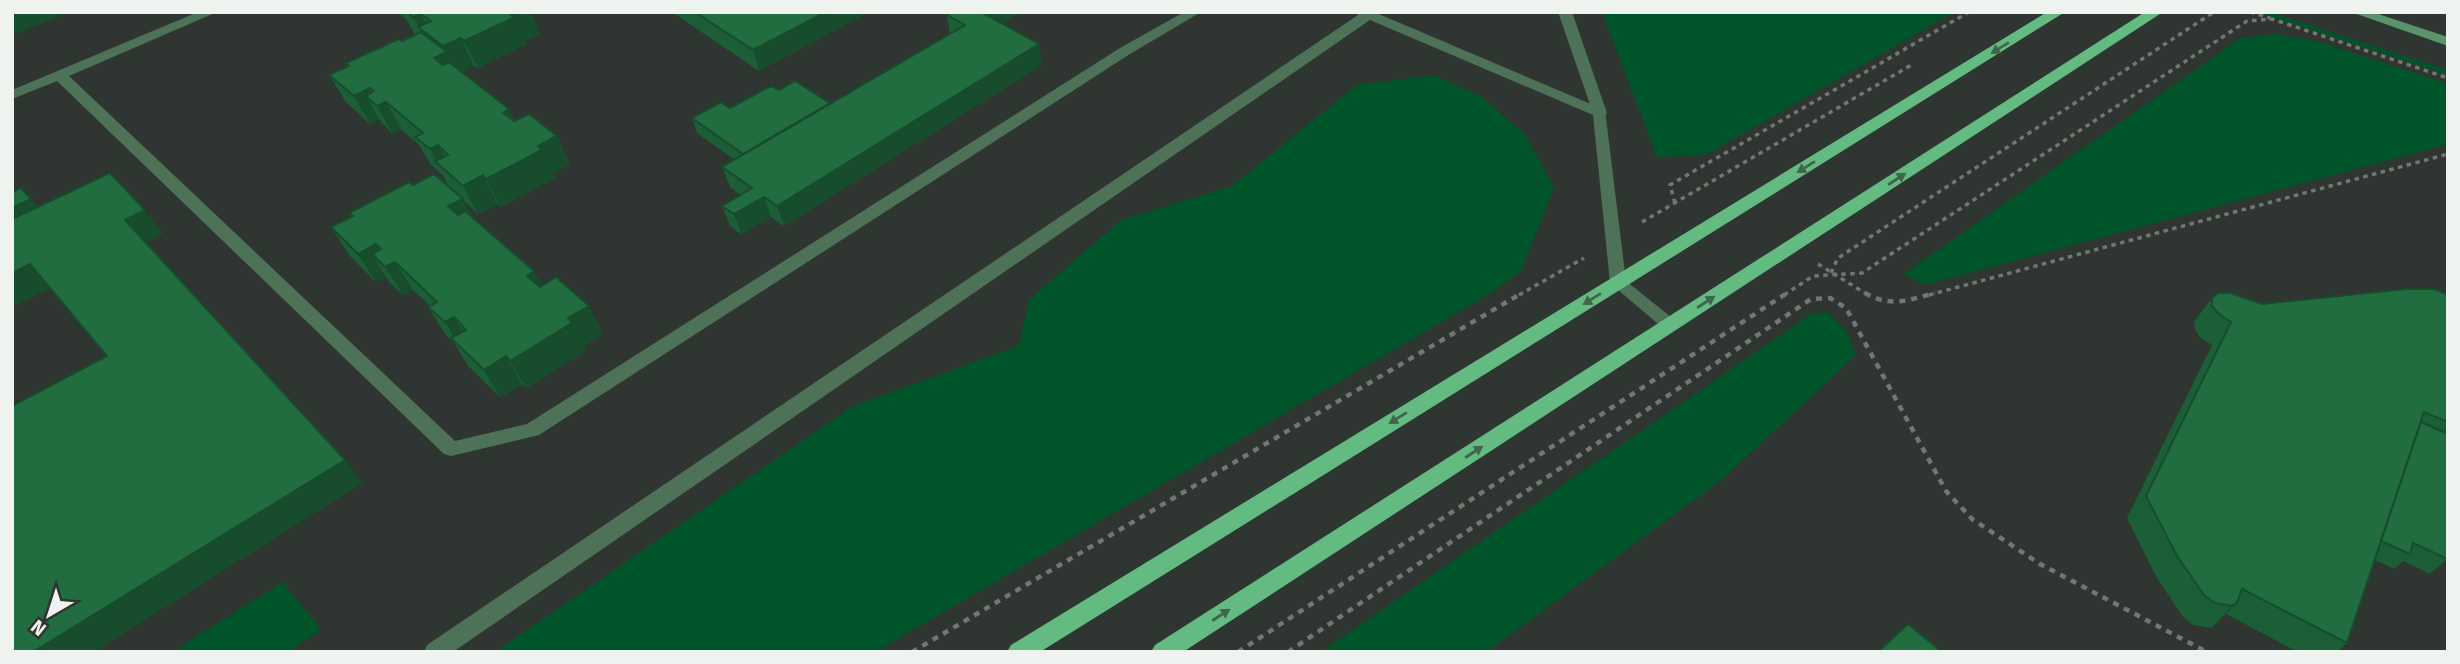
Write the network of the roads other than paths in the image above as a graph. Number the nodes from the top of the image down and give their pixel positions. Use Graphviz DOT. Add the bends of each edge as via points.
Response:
graph roads {
  1 [pos="210,12"];
  2 [pos="1194,12"];
  3 [pos="1564,12"];
  4 [pos="2058,12"];
  5 [pos="2155,12"];
  6 [pos="2358,12"];
  7 [pos="1365,13"];
  8 [pos="2448,42"];
  9 [pos="59,75"];
  10 [pos="12,95"];
  11 [pos="1600,113"];
  12 [pos="1618,283"];
  13 [pos="1670,325"];
  14 [pos="435,652"];
  15 [pos="1019,652"];
  16 [pos="1163,652"];
  1 -- 9 [label="street"];
  2 -- 9 [label="street" via="1125,51 532,430 451,449"];
  3 -- 11 [label="street"];
  4 -- 12 [label="highway, one-way"];
  13 -- 5 [label="highway, one-way"];
  6 -- 8 [label="main road"];
  7 -- 11 [label="street"];
  7 -- 14 [label="street"];
  9 -- 10 [label="street"];
  11 -- 12 [label="street"];
  12 -- 13 [label="street"];
  12 -- 15 [label="highway, one-way"];
  16 -- 13 [label="highway, one-way"];
}
